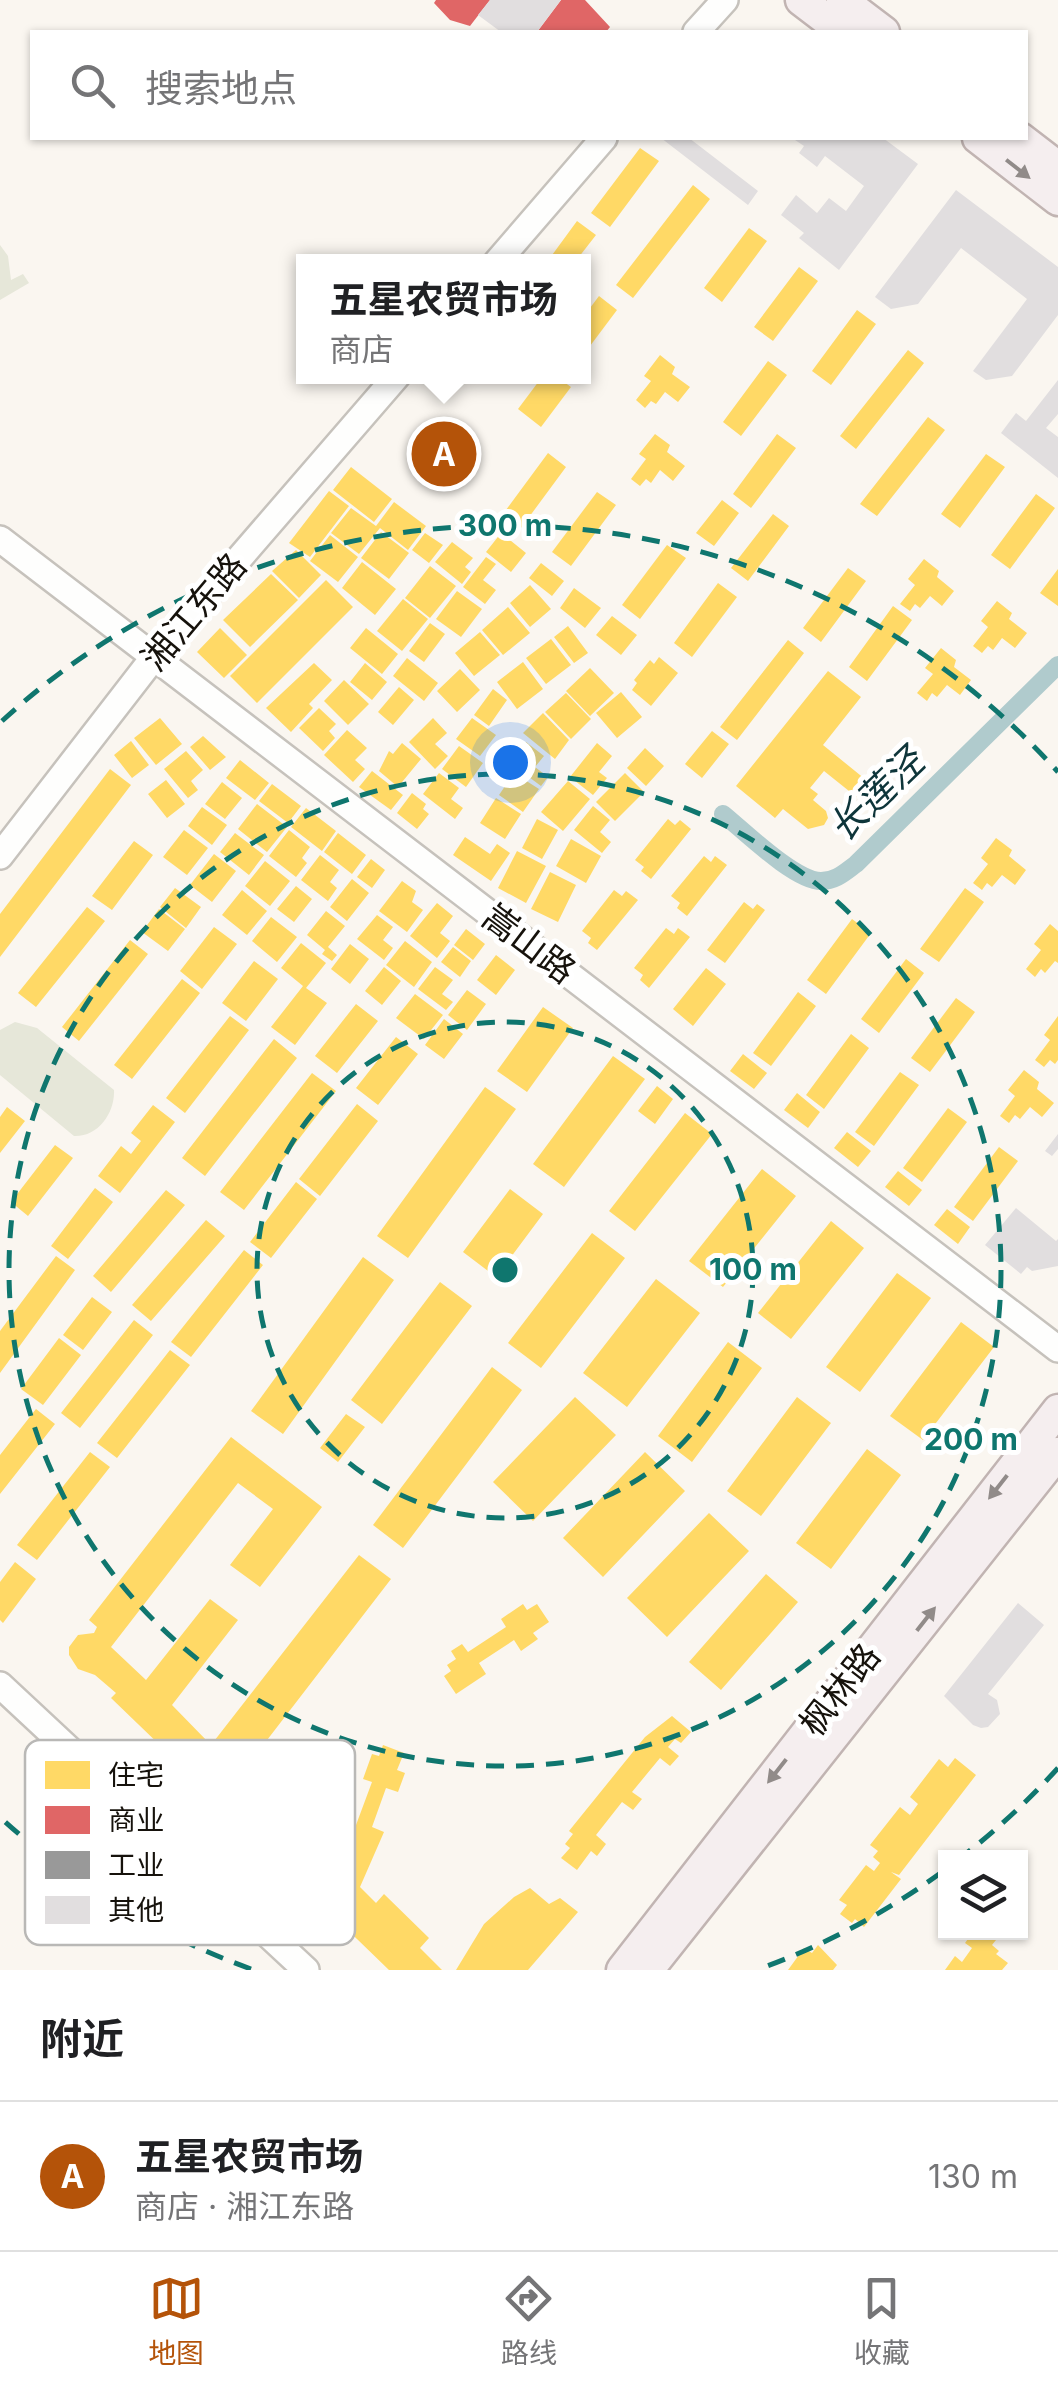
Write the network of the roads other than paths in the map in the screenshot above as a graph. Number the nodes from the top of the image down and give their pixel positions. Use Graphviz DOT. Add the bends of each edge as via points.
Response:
graph roads {
  1 [pos="724,0"];
  2 [pos="801,0"];
  3 [pos="842,0"];
  4 [pos="698,30"];
  5 [pos="839,30"];
  6 [pos="881,30"];
  7 [pos="602,140"];
  8 [pos="981,140"];
  9 [pos="1023,140"];
  10 [pos="1058,167"];
  11 [pos="1058,200"];
  12 [pos="504,254"];
  13 [pos="390,384"];
  14 [pos="0,540"];
  15 [pos="154,657"];
  16 [pos="0,856"];
  17 [pos="1058,1348"];
  18 [pos="1058,1410"];
  19 [pos="1058,1453"];
  20 [pos="0,1685"];
  21 [pos="59,1740"];
  22 [pos="279,1945"];
  23 [pos="306,1970"];
  24 [pos="622,1970"];
  25 [pos="648,1970"];
  1 -- 4 [label="street"];
  2 -- 5 [label="main road"];
  3 -- 6 [label="main road"];
  7 -- 12 [label="street"];
  8 -- 11 [label="main road, one-way"];
  9 -- 10 [label="main road"];
  13 -- 15 [label="street, 湘江东路"];
  14 -- 15 [label="street, 嵩山路"];
  15 -- 16 [label="street, 湘江东路"];
  15 -- 17 [label="street, 嵩山路"];
  18 -- 24 [label="main road, 枫林路, one-way"];
  25 -- 19 [label="main road, 枫林路, one-way"];
  20 -- 21 [label="street"];
  22 -- 23 [label="street"];
}
